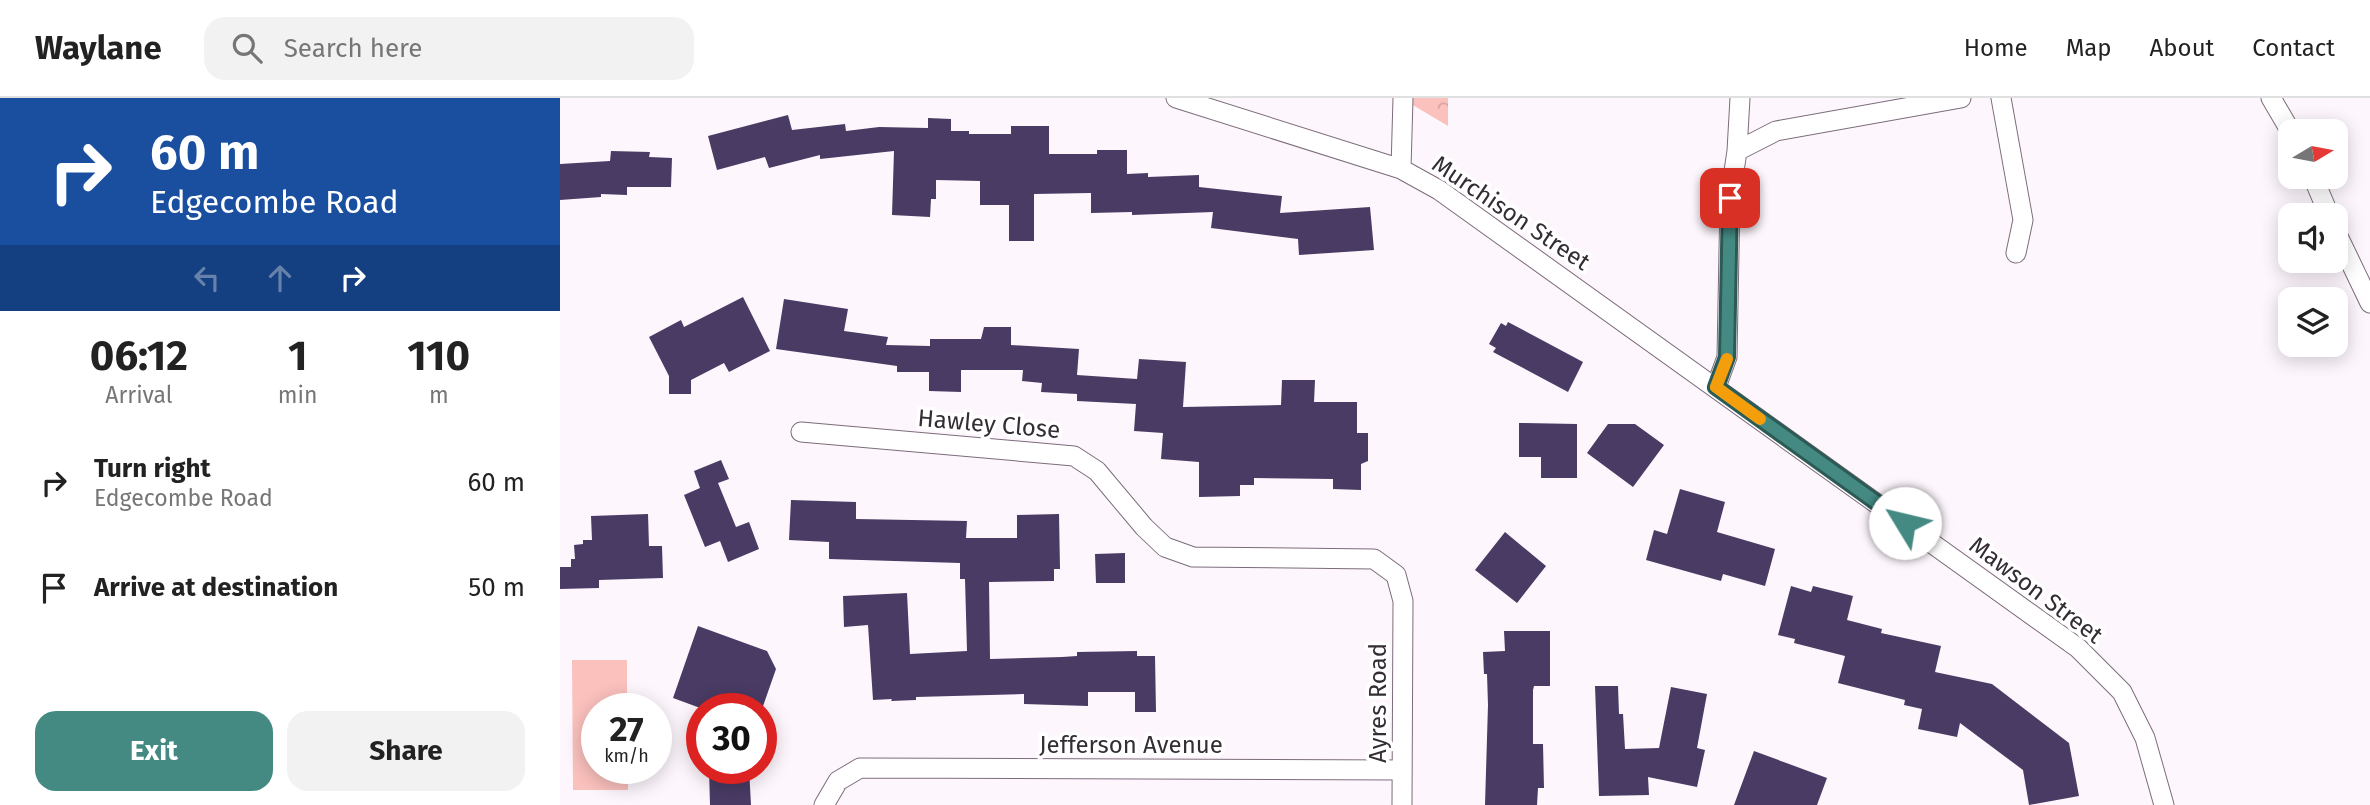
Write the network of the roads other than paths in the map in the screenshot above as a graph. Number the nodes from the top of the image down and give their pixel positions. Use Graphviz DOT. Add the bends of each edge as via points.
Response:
graph roads {
  1 [pos="1176,98"];
  2 [pos="1403,98"];
  3 [pos="1740,98"];
  4 [pos="1961,98"];
  5 [pos="2001,98"];
  6 [pos="2271,98"];
  7 [pos="2283,119"];
  8 [pos="1737,152"];
  9 [pos="1401,169"];
  10 [pos="2016,253"];
  11 [pos="2348,257"];
  12 [pos="2370,303"];
  13 [pos="1716,387"];
  14 [pos="801,432"];
  15 [pos="1403,601"];
  16 [pos="1402,770"];
  17 [pos="824,805"];
  18 [pos="1402,805"];
  19 [pos="2164,805"];
  1 -- 9 [label="street, Murchison Street"];
  2 -- 9 [label="street"];
  3 -- 8 [label="street"];
  4 -- 8 [label="street" via="1776,131"];
  5 -- 10 [label="street" via="2023,220"];
  6 -- 7 [label="street"];
  8 -- 13 [label="street" via="1730,198 1727,357"];
  9 -- 13 [label="street, Murchison Street" via="1439,190"];
  11 -- 12 [label="street"];
  13 -- 19 [label="street, Mawson Street" via="2078,648 2122,692 2145,738"];
  14 -- 15 [label="street, Hawley Close" via="1074,456 1097,471 1165,547 1193,556 1374,559 1396,575"];
  15 -- 16 [label="street, Ayres Road"];
  16 -- 17 [label="street, Jefferson Avenue" via="860,768 838,781"];
  16 -- 18 [label="street, Ayres Road"];
}
